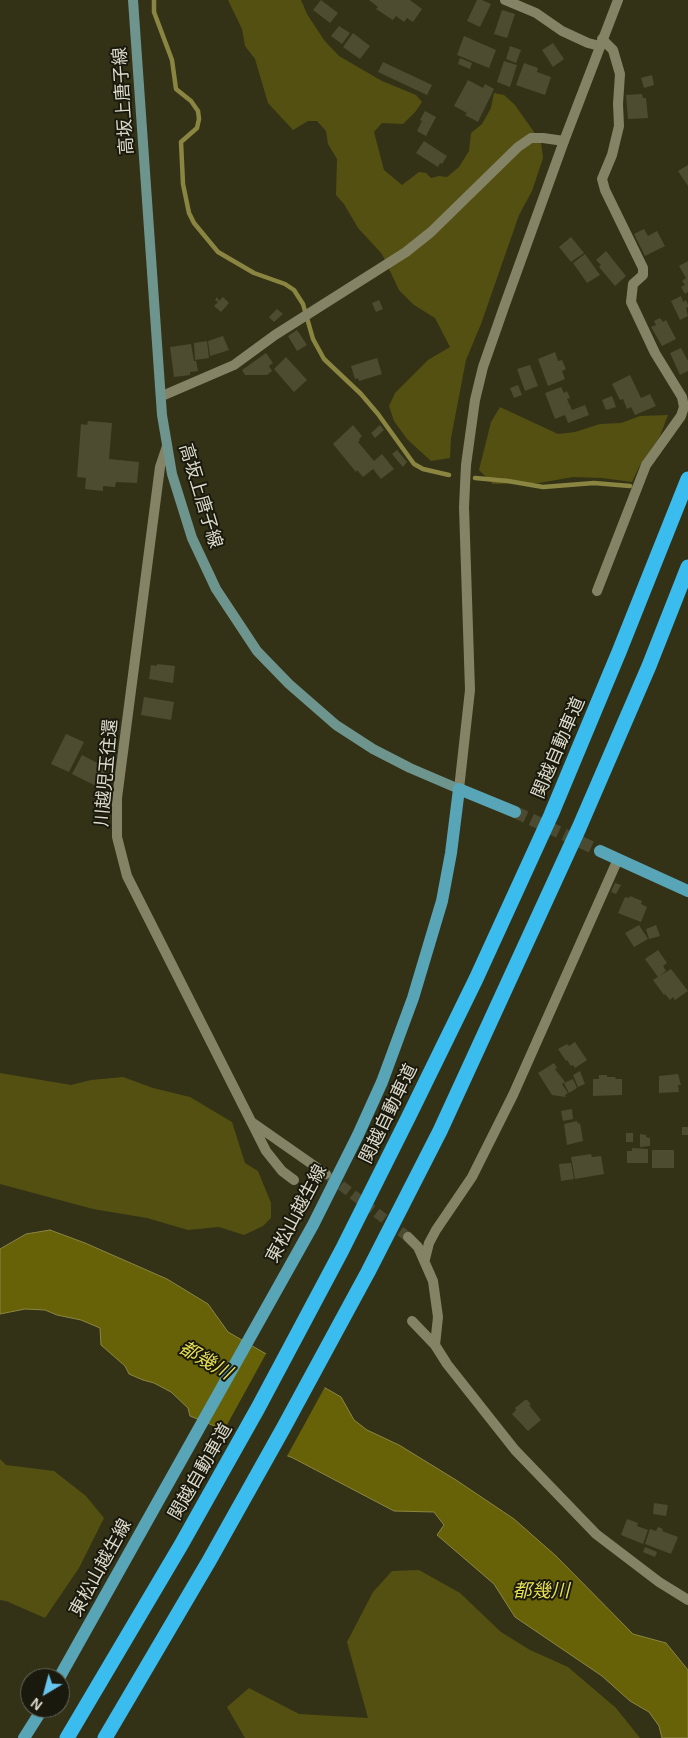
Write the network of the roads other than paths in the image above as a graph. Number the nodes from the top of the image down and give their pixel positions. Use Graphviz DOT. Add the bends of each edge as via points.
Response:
graph roads {
  1 [pos="133,0"];
  2 [pos="505,0"];
  3 [pos="618,0"];
  4 [pos="601,43"];
  5 [pos="564,141"];
  6 [pos="162,396"];
  7 [pos="167,446"];
  8 [pos="688,479"];
  9 [pos="688,567"];
  10 [pos="597,591"];
  11 [pos="458,789"];
  12 [pos="515,812"];
  13 [pos="600,851"];
  14 [pos="618,859"];
  15 [pos="688,892"];
  16 [pos="252,1123"];
  17 [pos="326,1174"];
  18 [pos="294,1180"];
  19 [pos="408,1237"];
  20 [pos="425,1259"];
  21 [pos="412,1321"];
  22 [pos="435,1345"];
  23 [pos="688,1600"];
  24 [pos="65,1668"];
  25 [pos="36,1718"];
  26 [pos="69,1734"];
  27 [pos="24,1738"];
  28 [pos="105,1738"];
  1 -- 6 [label="main road, 高坂上唐子線"];
  2 -- 4 [label="street" via="536,13 562,31 588,43"];
  3 -- 4 [label="street"];
  4 -- 5 [label="street"];
  4 -- 10 [label="street" via="613,50 620,74 619,126 602,179 643,268 643,274 633,284 631,302 655,353 682,396 684,407 646,465"];
  5 -- 6 [label="street" via="531,138 406,252 275,335 234,365"];
  5 -- 11 [label="street" via="483,367 471,425 464,507 470,690"];
  6 -- 7 [label="main road, 高坂上唐子線"];
  7 -- 11 [label="main road, 高坂上唐子線" via="172,474 192,538 216,589 257,651 336,725 410,768"];
  7 -- 16 [label="street, 川越児玉往還" via="160,467 117,798 117,837 127,876"];
  8 -- 26 [label="highway, 関越自動車道" via="551,815 472,988 342,1250 258,1408"];
  9 -- 28 [label="highway" via="579,828 440,1131 284,1427"];
  11 -- 12 [label="main road"];
  11 -- 24 [label="main road, 東松山越生線" via="442,901 413,998 382,1082 313,1225"];
  13 -- 14 [label="main road"];
  14 -- 15 [label="main road"];
  14 -- 20 [label="street" via="513,1095 472,1176 429,1243"];
  16 -- 17 [label="street"];
  16 -- 18 [label="street, 川越児玉往還" via="266,1152"];
  19 -- 20 [label="street"];
  20 -- 22 [label="street" via="433,1281 438,1317"];
  21 -- 22 [label="street"];
  22 -- 23 [label="street" via="516,1450 596,1534"];
  25 -- 27 [label="main road"];
}
